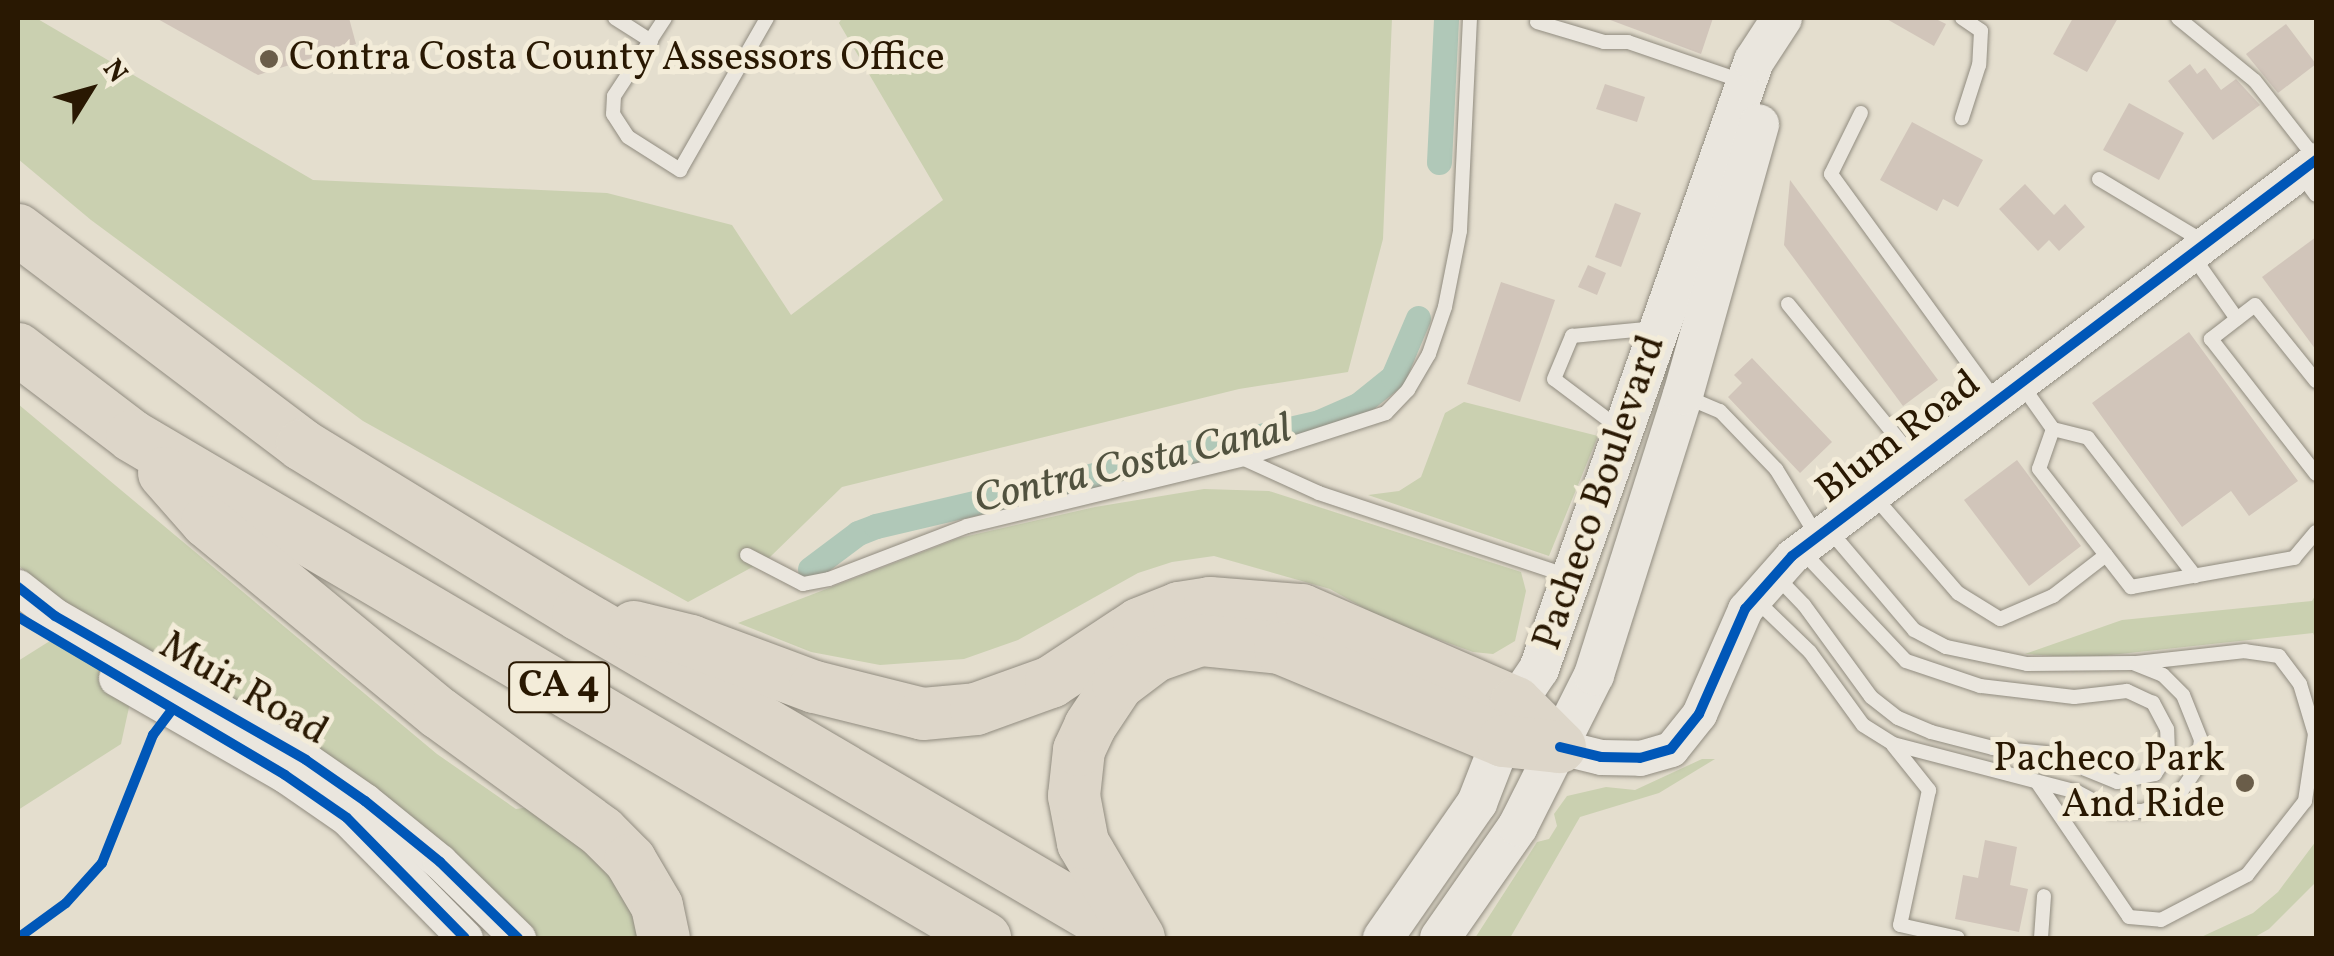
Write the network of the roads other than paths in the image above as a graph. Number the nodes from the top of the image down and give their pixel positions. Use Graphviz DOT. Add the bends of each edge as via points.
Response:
graph roads {
  1 [pos="616,18"];
  2 [pos="665,18"];
  3 [pos="767,18"];
  4 [pos="1470,18"];
  5 [pos="1962,18"];
  6 [pos="2178,18"];
  7 [pos="1537,22"];
  8 [pos="1780,23"];
  9 [pos="651,42"];
  10 [pos="1747,83"];
  11 [pos="1860,113"];
  12 [pos="1962,118"];
  13 [pos="2312,172"];
  14 [pos="2099,180"];
  15 [pos="18,230"];
  16 [pos="2199,249"];
  17 [pos="1788,304"];
  18 [pos="2237,319"];
  19 [pos="1659,328"];
  20 [pos="18,350"];
  21 [pos="2316,381"];
  22 [pos="2009,393"];
  23 [pos="1684,395"];
  24 [pos="2053,429"];
  25 [pos="1624,432"];
  26 [pos="132,436"];
  27 [pos="1244,458"];
  28 [pos="1917,462"];
  29 [pos="2316,474"];
  30 [pos="1874,494"];
  31 [pos="2316,532"];
  32 [pos="1815,538"];
  33 [pos="747,555"];
  34 [pos="2106,555"];
  35 [pos="2195,576"];
  36 [pos="1572,577"];
  37 [pos="1765,586"];
  38 [pos="18,587"];
  39 [pos="578,614"];
  40 [pos="18,617"];
  41 [pos="2134,663"];
  42 [pos="1510,722"];
  43 [pos="1892,744"];
  44 [pos="1560,747"];
  45 [pos="2038,782"];
  46 [pos="2044,896"];
  47 [pos="465,938"];
  48 [pos="518,938"];
  49 [pos="664,938"];
  50 [pos="985,938"];
  51 [pos="1135,938"];
  52 [pos="1383,938"];
  53 [pos="1440,938"];
  54 [pos="1958,938"];
  55 [pos="2041,938"];
  1 -- 9 [label="lane"];
  2 -- 9 [label="lane"];
  3 -- 9 [label="lane" via="680,170 628,137 613,114 614,96"];
  4 -- 27 [label="lane" via="1460,231 1429,354 1386,413"];
  5 -- 12 [label="lane" via="1980,31 1979,64"];
  6 -- 13 [label="lane" via="2255,81"];
  7 -- 10 [label="lane" via="1604,42 1628,42"];
  8 -- 10 [label="main road, Pacheco Boulevard"];
  8 -- 23 [label="main road, Pacheco Boulevard" via="1776,67"];
  10 -- 19 [label="main road, Pacheco Boulevard"];
  11 -- 22 [label="lane" via="1831,174"];
  13 -- 16 [label="street, Blum Road"];
  14 -- 16 [label="lane"];
  15 -- 39 [label="highway, CA 4" via="302,445"];
  16 -- 18 [label="lane"];
  16 -- 22 [label="street, Blum Road"];
  17 -- 28 [label="lane"];
  18 -- 21 [label="lane" via="2255,305"];
  18 -- 29 [label="lane" via="2212,339"];
  19 -- 25 [label="main road, Pacheco Boulevard"];
  19 -- 25 [label="lane" via="1572,336 1554,379"];
  20 -- 26 [label="highway, CA 4"];
  22 -- 24 [label="lane"];
  22 -- 28 [label="street, Blum Road"];
  23 -- 32 [label="lane" via="1720,411 1776,469"];
  23 -- 44 [label="main road, Pacheco Boulevard" via="1594,675"];
  24 -- 34 [label="lane" via="2039,469"];
  24 -- 35 [label="lane" via="2088,438"];
  25 -- 36 [label="main road, Pacheco Boulevard"];
  26 -- 49 [label="highway" via="207,522 439,713 602,832 630,860 658,906"];
  26 -- 50 [label="highway, CA 4"];
  27 -- 33 [label="lane" via="966,526 830,579 802,584"];
  27 -- 36 [label="lane" via="1319,493"];
  28 -- 30 [label="street, Blum Road"];
  30 -- 32 [label="street, Blum Road"];
  30 -- 34 [label="lane" via="1958,593 2000,619 2053,596"];
  31 -- 35 [label="lane" via="2294,558"];
  32 -- 37 [label="street, Blum Road"];
  32 -- 37 [label="lane" via="1906,661 1980,686 2074,697 2127,691 2152,703 2167,729 2168,754 2155,774 2118,782 2046,753 1993,748 1898,718 1871,696 1804,604"];
  32 -- 41 [label="lane" via="1914,630 1946,647 2027,664"];
  34 -- 35 [label="lane" via="2131,587"];
  36 -- 42 [label="main road, Pacheco Boulevard" via="1539,669"];
  37 -- 43 [label="lane" via="1863,725"];
  37 -- 44 [label="street, Blum Road" via="1745,608 1700,714 1671,749 1602,758"];
  38 -- 48 [label="street, Muir Road" via="54,616 365,800"];
  39 -- 42 [label="highway" via="691,641 815,687 923,714 976,709 1051,682 1139,624 1179,608 1210,603 1302,610"];
  39 -- 51 [label="highway, CA 4"];
  40 -- 47 [label="street, Muir Road" via="348,818"];
  41 -- 45 [label="lane" via="2163,675 2194,717 2201,740 2196,768 2176,798 2142,811 2112,811"];
  41 -- 45 [label="lane" via="2244,651 2279,656 2300,684 2315,734 2305,801 2247,875 2161,920 2130,917"];
  42 -- 44 [label="highway"];
  42 -- 51 [label="highway" via="1280,648 1200,640 1155,656 1118,684 1090,726 1079,750 1074,796 1083,843"];
  42 -- 52 [label="main road, Pacheco Boulevard" via="1477,803"];
  43 -- 45 [label="lane"];
  43 -- 54 [label="lane" via="1930,790 1900,926"];
  44 -- 53 [label="main road, Pacheco Boulevard" via="1518,826"];
  46 -- 55 [label="lane"];
}
